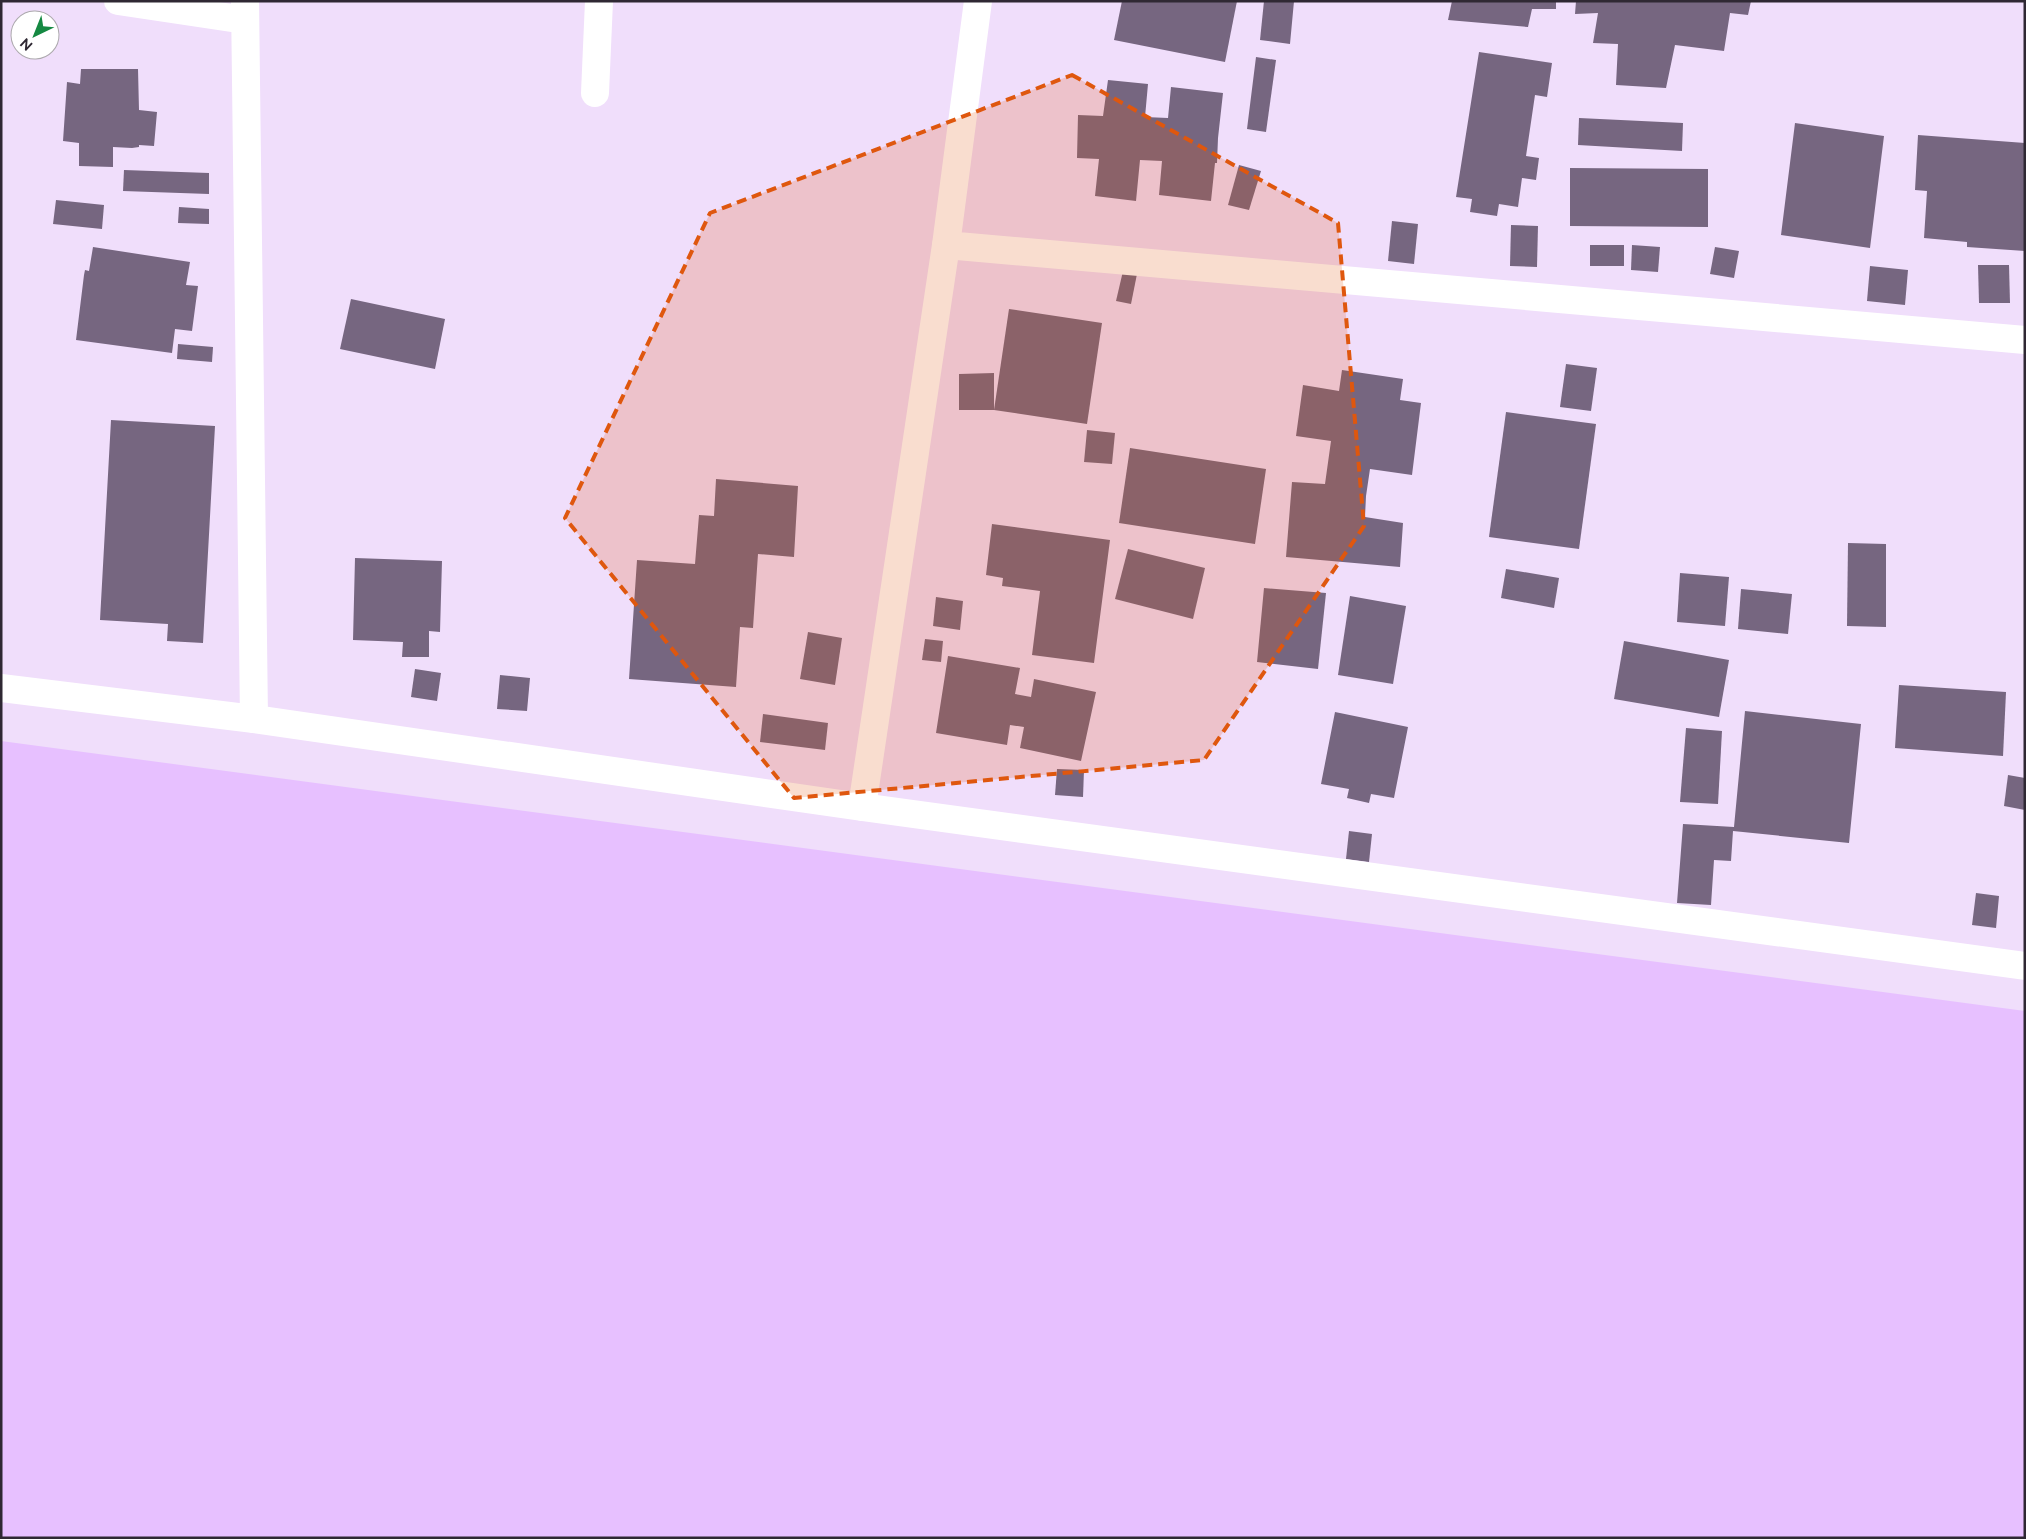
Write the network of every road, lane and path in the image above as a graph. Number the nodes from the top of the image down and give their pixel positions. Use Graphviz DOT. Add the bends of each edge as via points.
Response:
graph roads {
  1 [pos="118,1"];
  2 [pos="599,1"];
  3 [pos="978,1"];
  4 [pos="245,11"];
  5 [pos="595,92"];
  6 [pos="946,245"];
  7 [pos="2025,340"];
  8 [pos="1,688"];
  9 [pos="254,720"];
  10 [pos="862,807"];
  11 [pos="2025,966"];
  1 -- 4 [label="street"];
  2 -- 5 [label="street"];
  3 -- 6 [label="street"];
  4 -- 9 [label="street"];
  6 -- 7 [label="street"];
  6 -- 10 [label="street"];
  8 -- 9 [label="street"];
  9 -- 10 [label="street"];
  10 -- 11 [label="street"];
}
